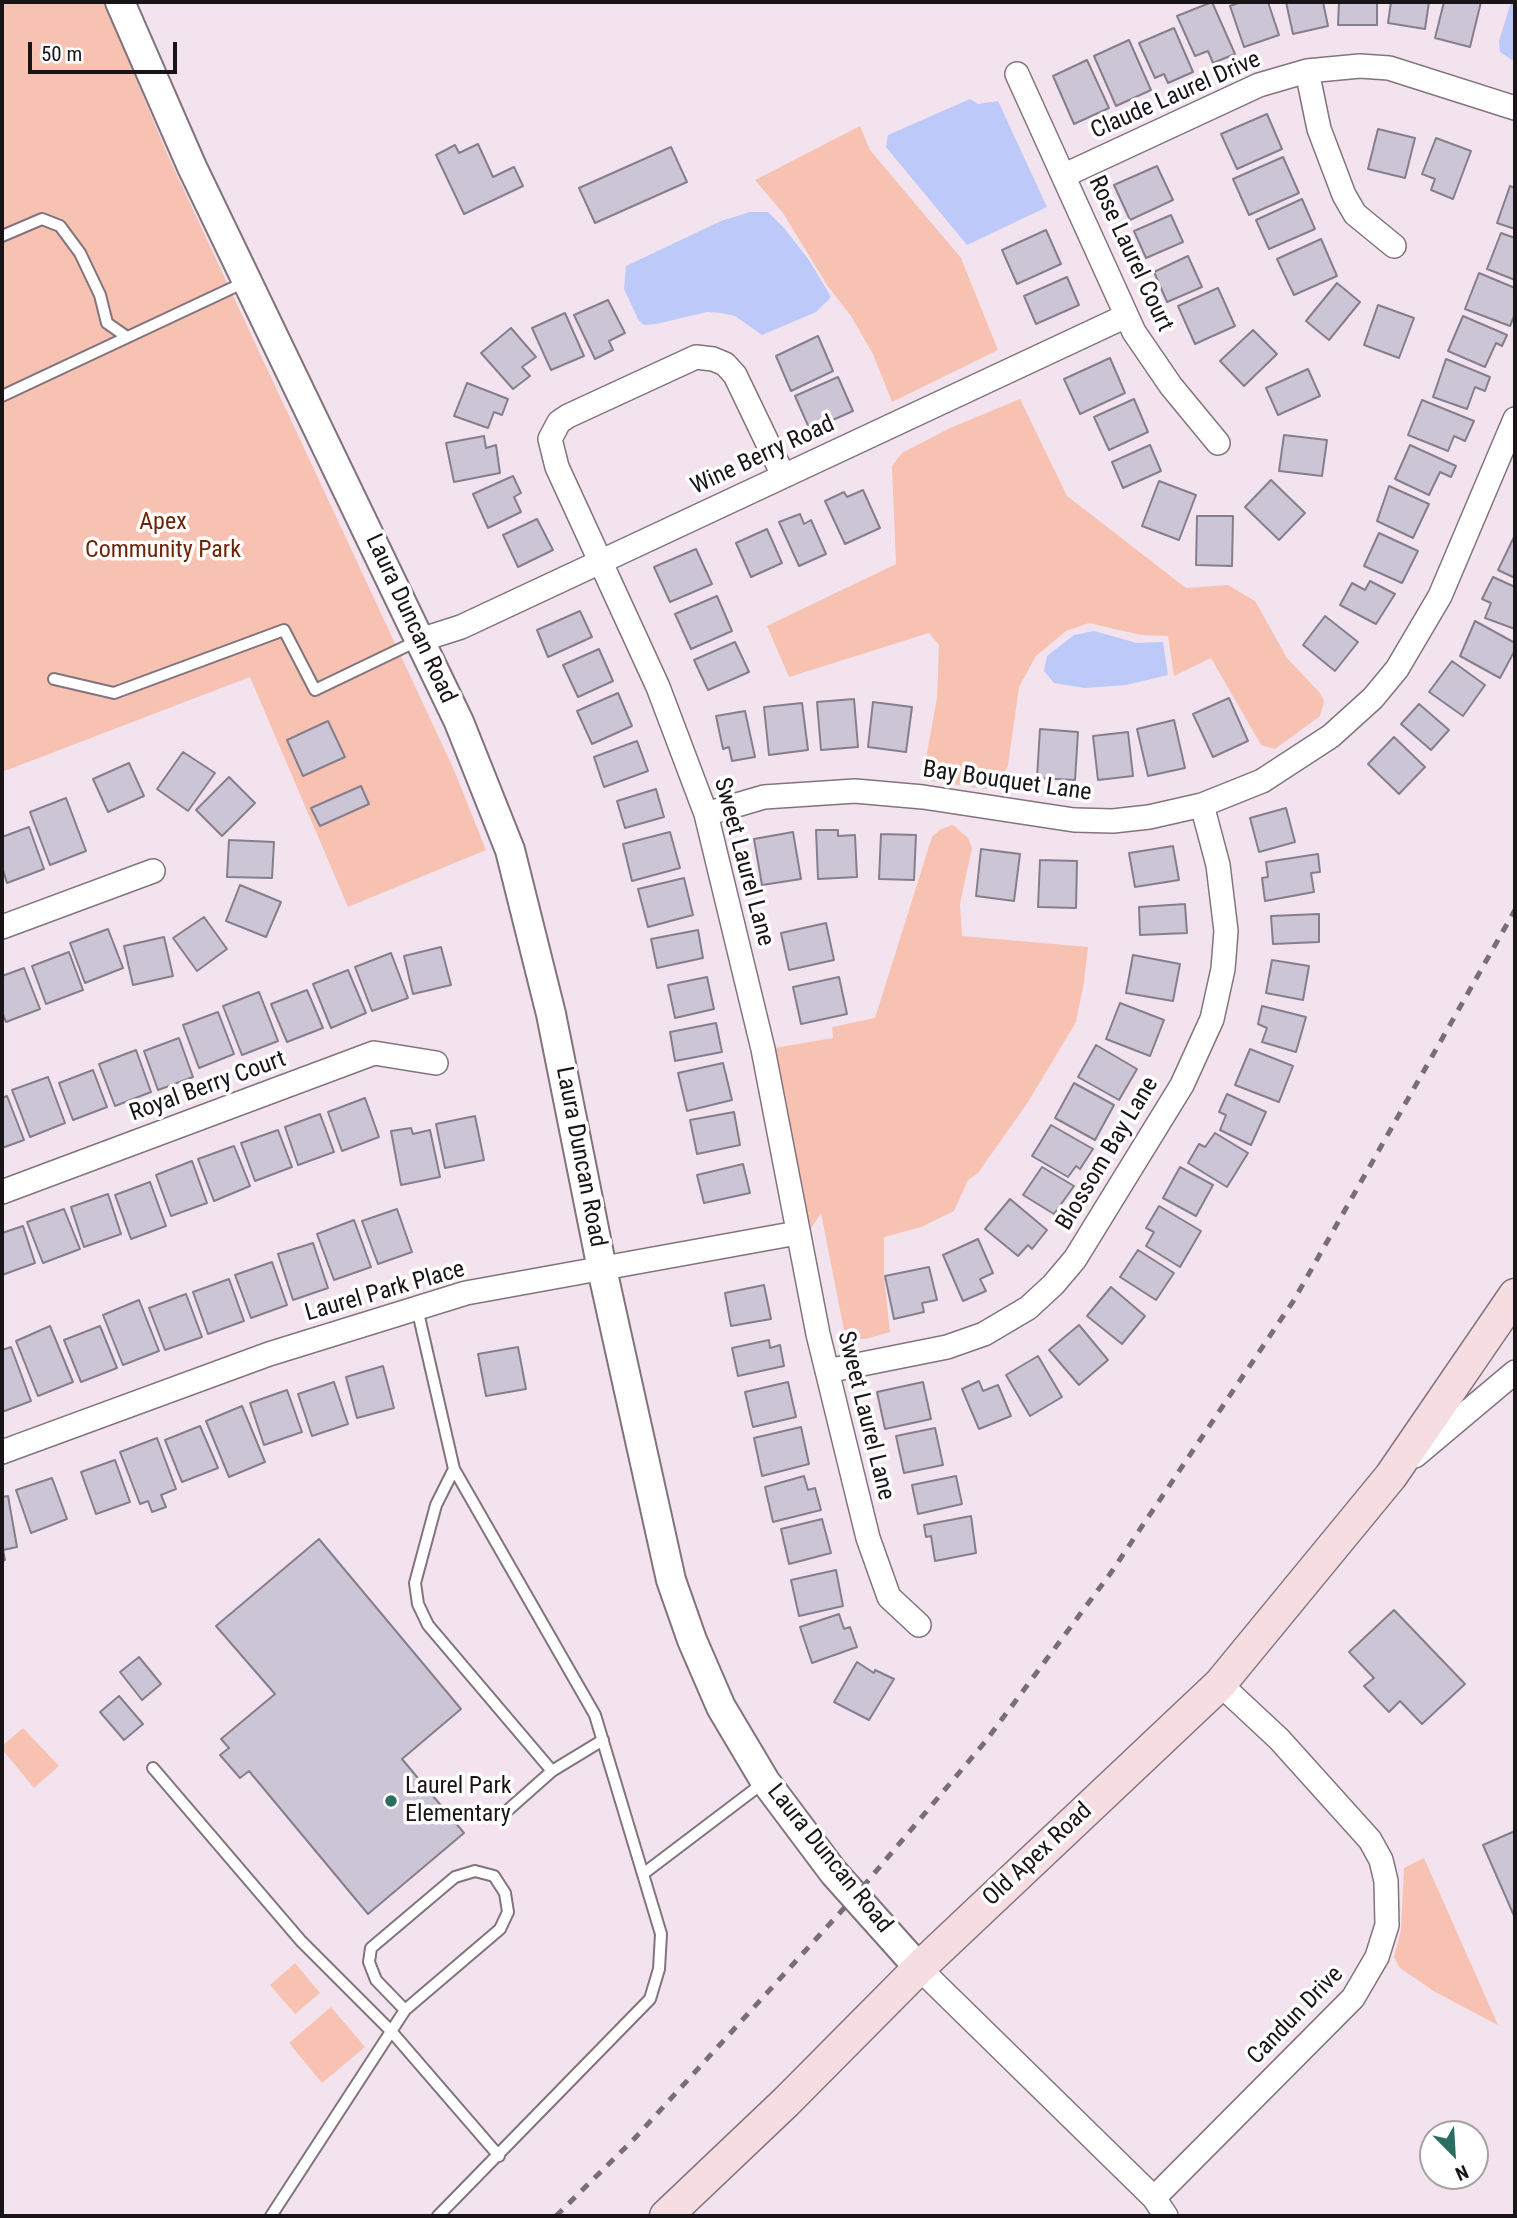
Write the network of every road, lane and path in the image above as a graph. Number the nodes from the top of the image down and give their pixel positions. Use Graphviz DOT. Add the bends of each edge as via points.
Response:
graph roads {
  1 [pos="120,2"];
  2 [pos="1307,71"];
  3 [pos="1017,74"];
  4 [pos="1515,108"];
  5 [pos="1065,175"];
  6 [pos="2,236"];
  7 [pos="1394,246"];
  8 [pos="248,281"];
  9 [pos="1126,316"];
  10 [pos="127,337"];
  11 [pos="2,396"];
  12 [pos="1515,419"];
  13 [pos="1218,443"];
  14 [pos="783,475"];
  15 [pos="601,560"];
  16 [pos="420,640"];
  17 [pos="54,679"];
  18 [pos="1202,806"];
  19 [pos="706,814"];
  20 [pos="153,871"];
  21 [pos="2,927"];
  22 [pos="436,1063"];
  23 [pos="2,1192"];
  24 [pos="797,1233"];
  25 [pos="603,1269"];
  26 [pos="1515,1295"];
  27 [pos="417,1308"];
  28 [pos="1468,1366"];
  29 [pos="827,1371"];
  30 [pos="1515,1371"];
  31 [pos="2,1452"];
  32 [pos="454,1469"];
  33 [pos="1391,1476"];
  34 [pos="919,1625"];
  35 [pos="1220,1684"];
  36 [pos="603,1740"];
  37 [pos="153,1768"];
  38 [pos="552,1772"];
  39 [pos="765,1781"];
  40 [pos="508,1810"];
  41 [pos="643,1874"];
  42 [pos="919,1968"];
  43 [pos="405,2010"];
  44 [pos="391,2031"];
  45 [pos="499,2156"];
  46 [pos="1160,2207"];
  47 [pos="672,2214"];
  48 [pos="271,2216"];
  49 [pos="438,2216"];
  1 -- 8 [label="street, Laura Duncan Road"];
  2 -- 4 [label="street, Claude Laurel Drive" via="1389,68"];
  2 -- 5 [label="street, Claude Laurel Drive" via="1259,85"];
  2 -- 7 [label="street" via="1323,142 1344,195 1355,214"];
  3 -- 5 [label="street, Rose Laurel Court"];
  5 -- 9 [label="street, Rose Laurel Court"];
  6 -- 10 [label="lane" via="42,219 60,226 80,253 100,295 107,323"];
  8 -- 10 [label="lane"];
  8 -- 16 [label="street, Laura Duncan Road"];
  9 -- 13 [label="street, Rose Laurel Court" via="1156,366"];
  9 -- 14 [label="street, Wine Berry Road"];
  10 -- 11 [label="lane"];
  12 -- 18 [label="street, Bay Bouquet Lane" via="1440,596 1397,669 1351,719 1309,753 1262,781"];
  14 -- 15 [label="street, Wine Berry Road"];
  14 -- 15 [label="street, Sweet Laurel Lane" via="735,375 713,359 695,357 568,415 550,439 552,453"];
  15 -- 16 [label="street, Wine Berry Road" via="461,627"];
  15 -- 19 [label="street, Sweet Laurel Lane"];
  16 -- 17 [label="lane" via="315,690 284,629 114,693"];
  16 -- 25 [label="street, Laura Duncan Road" via="481,773 510,850 551,1014"];
  18 -- 19 [label="street, Bay Bouquet Lane" via="1149,817 1074,820 855,791 764,797"];
  18 -- 29 [label="street, Blossom Bay Lane" via="1218,865 1226,931 1212,1019 1182,1085 1075,1259 1028,1308 991,1331 947,1347"];
  19 -- 24 [label="street, Sweet Laurel Lane" via="763,1049"];
  20 -- 21 [label="street"];
  22 -- 23 [label="street, Royal Berry Court" via="374,1053"];
  24 -- 25 [label="street, Laurel Park Place"];
  24 -- 29 [label="street, Sweet Laurel Lane"];
  25 -- 27 [label="street, Laurel Park Place" via="466,1293"];
  25 -- 39 [label="street, Laura Duncan Road" via="671,1580 721,1707"];
  26 -- 28 [label="main road, Old Apex Road"];
  27 -- 31 [label="street, Laurel Park Place" via="269,1354"];
  27 -- 32 [label="lane"];
  28 -- 30 [label="street" via="1488,1374"];
  28 -- 33 [label="main road, Old Apex Road"];
  29 -- 34 [label="street, Sweet Laurel Lane" via="876,1568 889,1597"];
  30 -- 33 [label="street"];
  32 -- 36 [label="lane" via="595,1715"];
  32 -- 38 [label="lane" via="436,1505 415,1583 418,1604 428,1625"];
  33 -- 35 [label="main road, Old Apex Road"];
  35 -- 42 [label="main road, Old Apex Road"];
  35 -- 46 [label="street, Candun Drive" via="1279,1740 1370,1840 1386,1881 1387,1925 1377,1957 1353,1998"];
  36 -- 38 [label="lane"];
  36 -- 41 [label="lane"];
  37 -- 44 [label="lane" via="301,1941"];
  38 -- 40 [label="lane"];
  39 -- 41 [label="lane"];
  39 -- 42 [label="street, Laura Duncan Road" via="834,1873"];
  41 -- 45 [label="lane" via="661,1934 659,1969 650,1999"];
  42 -- 46 [label="street, Laura Duncan Road"];
  42 -- 47 [label="main road, Old Apex Road"];
  43 -- 43 [label="lane" via="500,1929 508,1912 505,1893 494,1876 475,1871 455,1877 371,1948 369,1962 376,1980"];
  43 -- 44 [label="lane"];
  44 -- 45 [label="lane"];
  44 -- 48 [label="lane"];
  45 -- 49 [label="lane"];
}
